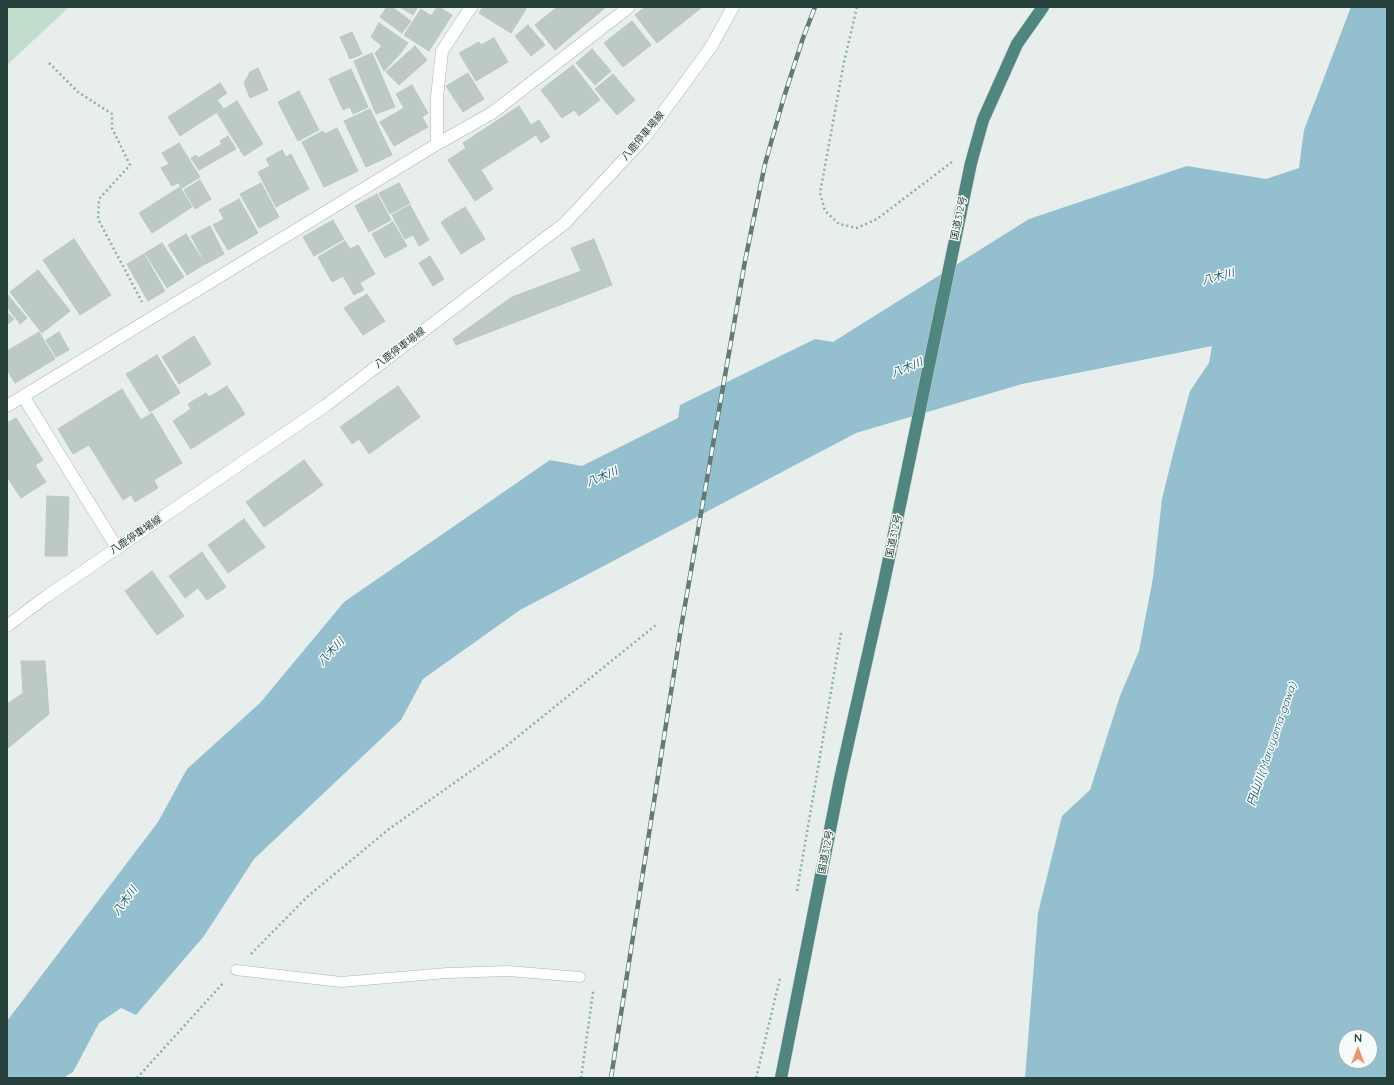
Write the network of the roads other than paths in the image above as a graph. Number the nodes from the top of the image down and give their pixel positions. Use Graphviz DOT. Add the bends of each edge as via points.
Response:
graph roads {
  1 [pos="471,7"];
  2 [pos="629,7"];
  3 [pos="733,7"];
  4 [pos="1043,7"];
  5 [pos="437,144"];
  6 [pos="22,396"];
  7 [pos="7,406"];
  8 [pos="117,548"];
  9 [pos="7,626"];
  10 [pos="236,970"];
  11 [pos="580,977"];
  12 [pos="781,1078"];
  1 -- 5 [label="street" via="442,51 437,96"];
  2 -- 5 [label="street" via="492,113"];
  3 -- 8 [label="street, 八鹿停車場線" via="711,47 645,137 565,223 325,406"];
  4 -- 12 [label="highway, 国道312号" via="1017,44 983,120 971,163 883,587 840,779"];
  5 -- 6 [label="street"];
  6 -- 7 [label="street"];
  6 -- 8 [label="street"];
  8 -- 9 [label="street, 八鹿停車場線"];
  10 -- 11 [label="lane" via="342,982 447,973 508,971"];
}
